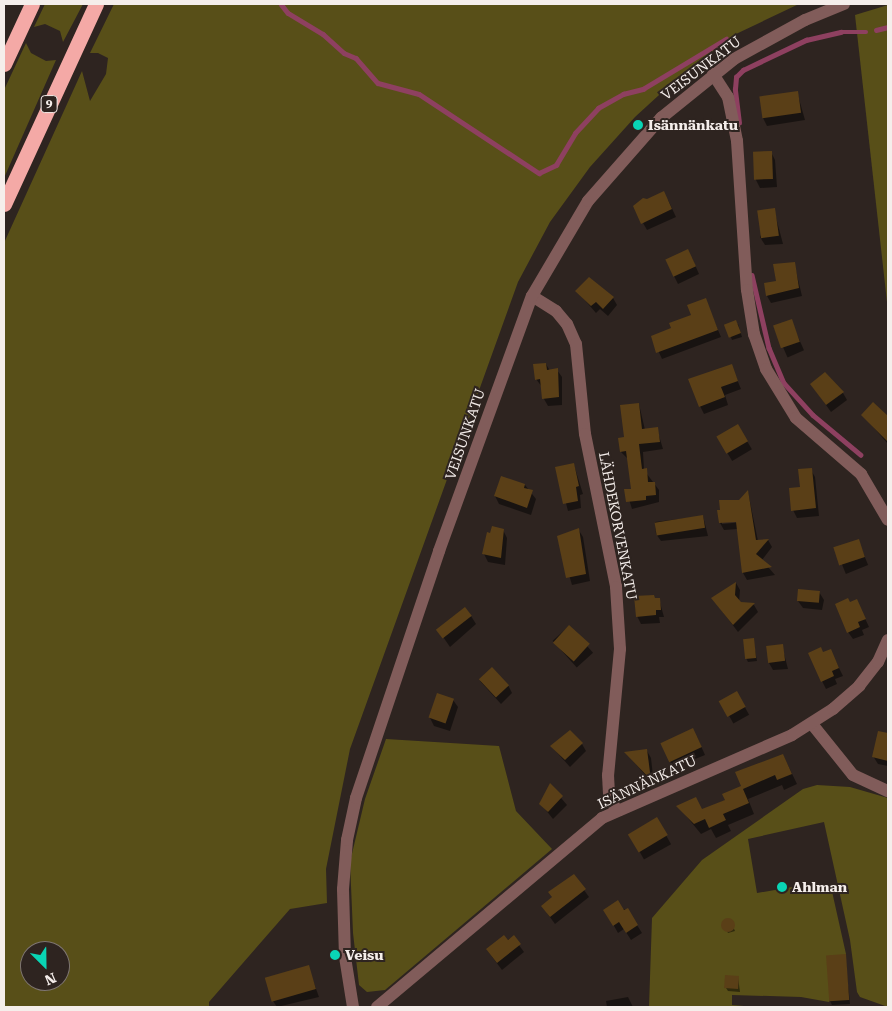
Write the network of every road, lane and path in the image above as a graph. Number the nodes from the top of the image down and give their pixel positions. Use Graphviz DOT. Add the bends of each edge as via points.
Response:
graph roads {
  1 [pos="32,4"];
  2 [pos="96,4"];
  3 [pos="844,4"];
  4 [pos="4,64"];
  5 [pos="713,74"];
  6 [pos="4,204"];
  7 [pos="532,296"];
  8 [pos="888,520"];
  9 [pos="888,640"];
  10 [pos="812,724"];
  11 [pos="888,792"];
  12 [pos="616,810"];
  13 [pos="353,1007"];
  14 [pos="377,1007"];
  1 -- 4 [label="highway"];
  2 -- 6 [label="highway, 9"];
  3 -- 5 [label="street, VEISUNKATU" via="755,46"];
  5 -- 7 [label="street, VEISUNKATU" via="660,118 624,157 570,228"];
  5 -- 8 [label="street" via="728,97 735,131 747,290 754,334 766,369 796,418 861,474"];
  7 -- 12 [label="street, LÄHDEKORVENKATU" via="556,311 567,324 576,344 585,434 616,588 620,649 608,775 609,793"];
  7 -- 13 [label="street, VEISUNKATU" via="441,545 356,798 347,840 343,890 345,957"];
  9 -- 10 [label="street, ISÄNNÄNKATU" via="878,662 860,686"];
  10 -- 11 [label="street" via="853,775"];
  10 -- 12 [label="street, ISÄNNÄNKATU"];
  12 -- 14 [label="street, ISÄNNÄNKATU" via="538,870"];
}
